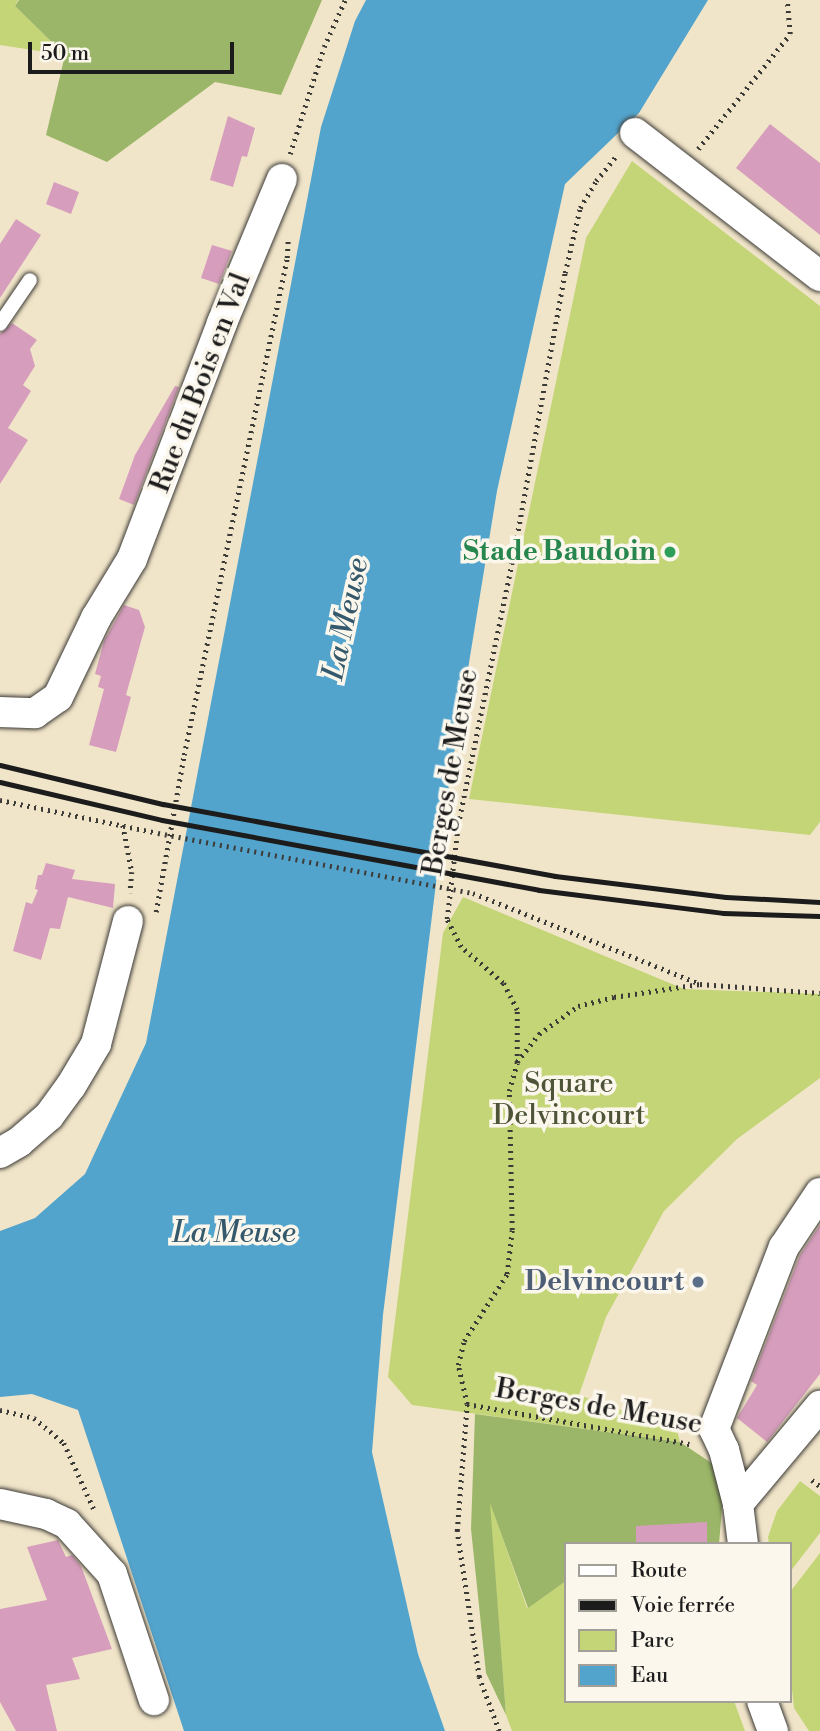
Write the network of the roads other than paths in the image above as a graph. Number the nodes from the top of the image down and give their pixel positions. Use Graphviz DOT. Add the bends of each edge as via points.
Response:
graph roads {
  1 [pos="635,133"];
  2 [pos="282,179"];
  3 [pos="820,276"];
  4 [pos="30,280"];
  5 [pos="0,324"];
  6 [pos="0,712"];
  7 [pos="141,919"];
  8 [pos="0,1153"];
  9 [pos="820,1193"];
  10 [pos="820,1406"];
  11 [pos="0,1504"];
  12 [pos="738,1504"];
  13 [pos="743,1542"];
  14 [pos="154,1700"];
  15 [pos="763,1703"];
  16 [pos="773,1731"];
  1 -- 3 [label="street"];
  2 -- 6 [label="street, Rue du Bois en Val" via="132,559 96,618 58,697 35,713"];
  4 -- 5 [label="lane"];
  7 -- 8 [label="street" via="96,1044 71,1086 49,1116"];
  9 -- 12 [label="street" via="784,1247 714,1429"];
  10 -- 12 [label="street"];
  11 -- 14 [label="street" via="46,1514 67,1524 112,1574"];
  12 -- 13 [label="street"];
  15 -- 16 [label="street"];
}
